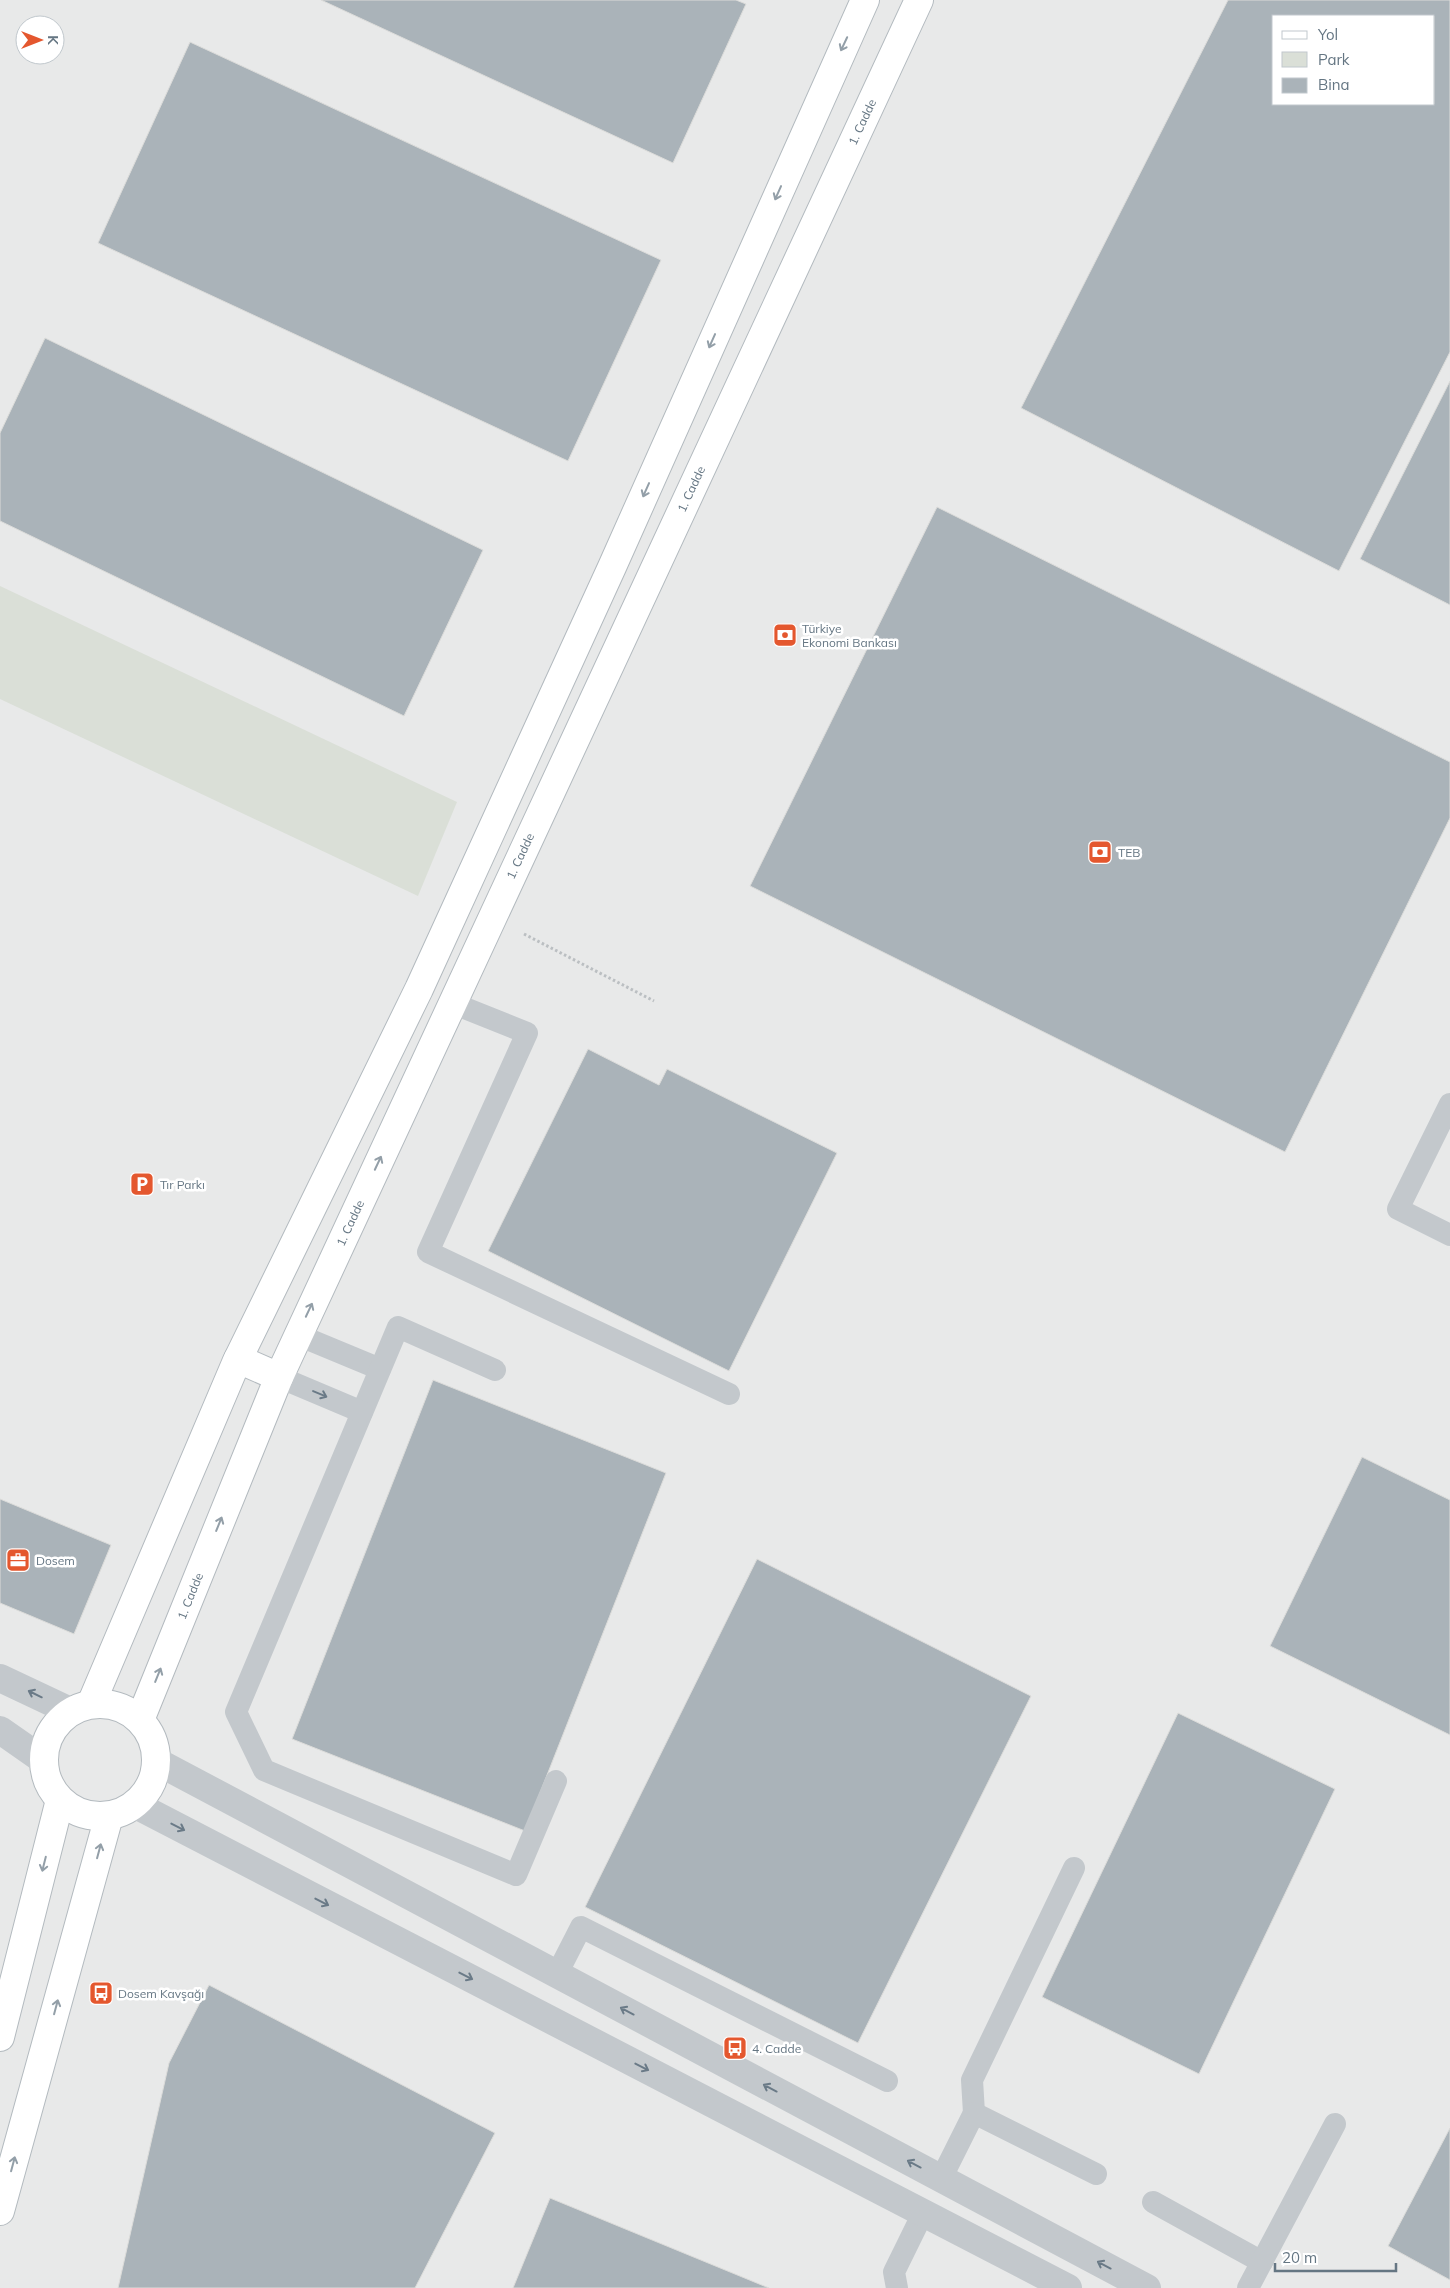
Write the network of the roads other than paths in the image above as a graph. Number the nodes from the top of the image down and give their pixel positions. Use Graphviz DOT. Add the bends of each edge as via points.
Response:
graph roads {
  1 [pos="865,0"];
  2 [pos="919,0"];
  3 [pos="419,989"];
  4 [pos="452,1003"];
  5 [pos="1450,1104"];
  6 [pos="1450,1235"];
  7 [pos="257,1319"];
  8 [pos="298,1335"];
  9 [pos="238,1359"];
  10 [pos="380,1369"];
  11 [pos="495,1370"];
  12 [pos="279,1376"];
  13 [pos="729,1394"];
  14 [pos="362,1412"];
  15 [pos="0,1678"];
  16 [pos="81,1707"];
  17 [pos="140,1720"];
  18 [pos="0,1730"];
  19 [pos="43,1760"];
  20 [pos="156,1761"];
  21 [pos="556,1781"];
  22 [pos="60,1800"];
  23 [pos="134,1804"];
  24 [pos="109,1816"];
  25 [pos="1074,1868"];
  26 [pos="557,1974"];
  27 [pos="536,2013"];
  28 [pos="0,2037"];
  29 [pos="886,2081"];
  30 [pos="974,2113"];
  31 [pos="1335,2124"];
  32 [pos="1096,2174"];
  33 [pos="941,2179"];
  34 [pos="1153,2202"];
  35 [pos="0,2211"];
  36 [pos="923,2213"];
  37 [pos="1262,2262"];
  38 [pos="897,2288"];
  39 [pos="1068,2288"];
  40 [pos="1147,2288"];
  41 [pos="1248,2288"];
  1 -- 3 [label="street, one-way"];
  2 -- 4 [label="street, 1. Cadde"];
  3 -- 4 [label="street"];
  3 -- 7 [label="street"];
  8 -- 4 [label="street, 1. Cadde, one-way"];
  4 -- 13 [label="lane" via="527,1033 428,1252"];
  5 -- 6 [label="lane" via="1398,1209"];
  7 -- 8 [label="street"];
  7 -- 9 [label="street"];
  8 -- 10 [label="lane"];
  8 -- 12 [label="street, 1. Cadde"];
  9 -- 12 [label="street"];
  9 -- 16 [label="street"];
  10 -- 11 [label="lane" via="398,1328"];
  10 -- 14 [label="lane"];
  12 -- 14 [label="lane, one-way"];
  17 -- 12 [label="street, 1. Cadde, one-way"];
  14 -- 21 [label="lane" via="236,1712 264,1770 516,1875"];
  16 -- 15 [label="street, one-way"];
  16 -- 17 [label="street" via="110,1704 126,1709"];
  16 -- 19 [label="street" via="56,1724 47,1741"];
  17 -- 20 [label="street" via="152,1739"];
  18 -- 19 [label="street"];
  19 -- 22 [label="street" via="45,1775"];
  20 -- 23 [label="street" via="150,1785"];
  20 -- 26 [label="street"];
  22 -- 24 [label="street" via="91,1816"];
  22 -- 28 [label="street, one-way"];
  23 -- 24 [label="street"];
  23 -- 27 [label="street, one-way"];
  35 -- 24 [label="street, one-way"];
  25 -- 30 [label="lane" via="972,2080"];
  26 -- 27 [label="street"];
  26 -- 29 [label="lane" via="581,1928"];
  33 -- 26 [label="street, one-way"];
  27 -- 36 [label="street, one-way"];
  30 -- 32 [label="lane"];
  30 -- 33 [label="lane"];
  31 -- 37 [label="lane"];
  33 -- 36 [label="street"];
  40 -- 33 [label="street, one-way"];
  34 -- 37 [label="lane"];
  36 -- 38 [label="lane" via="894,2272"];
  36 -- 39 [label="street"];
  37 -- 41 [label="lane"];
}
